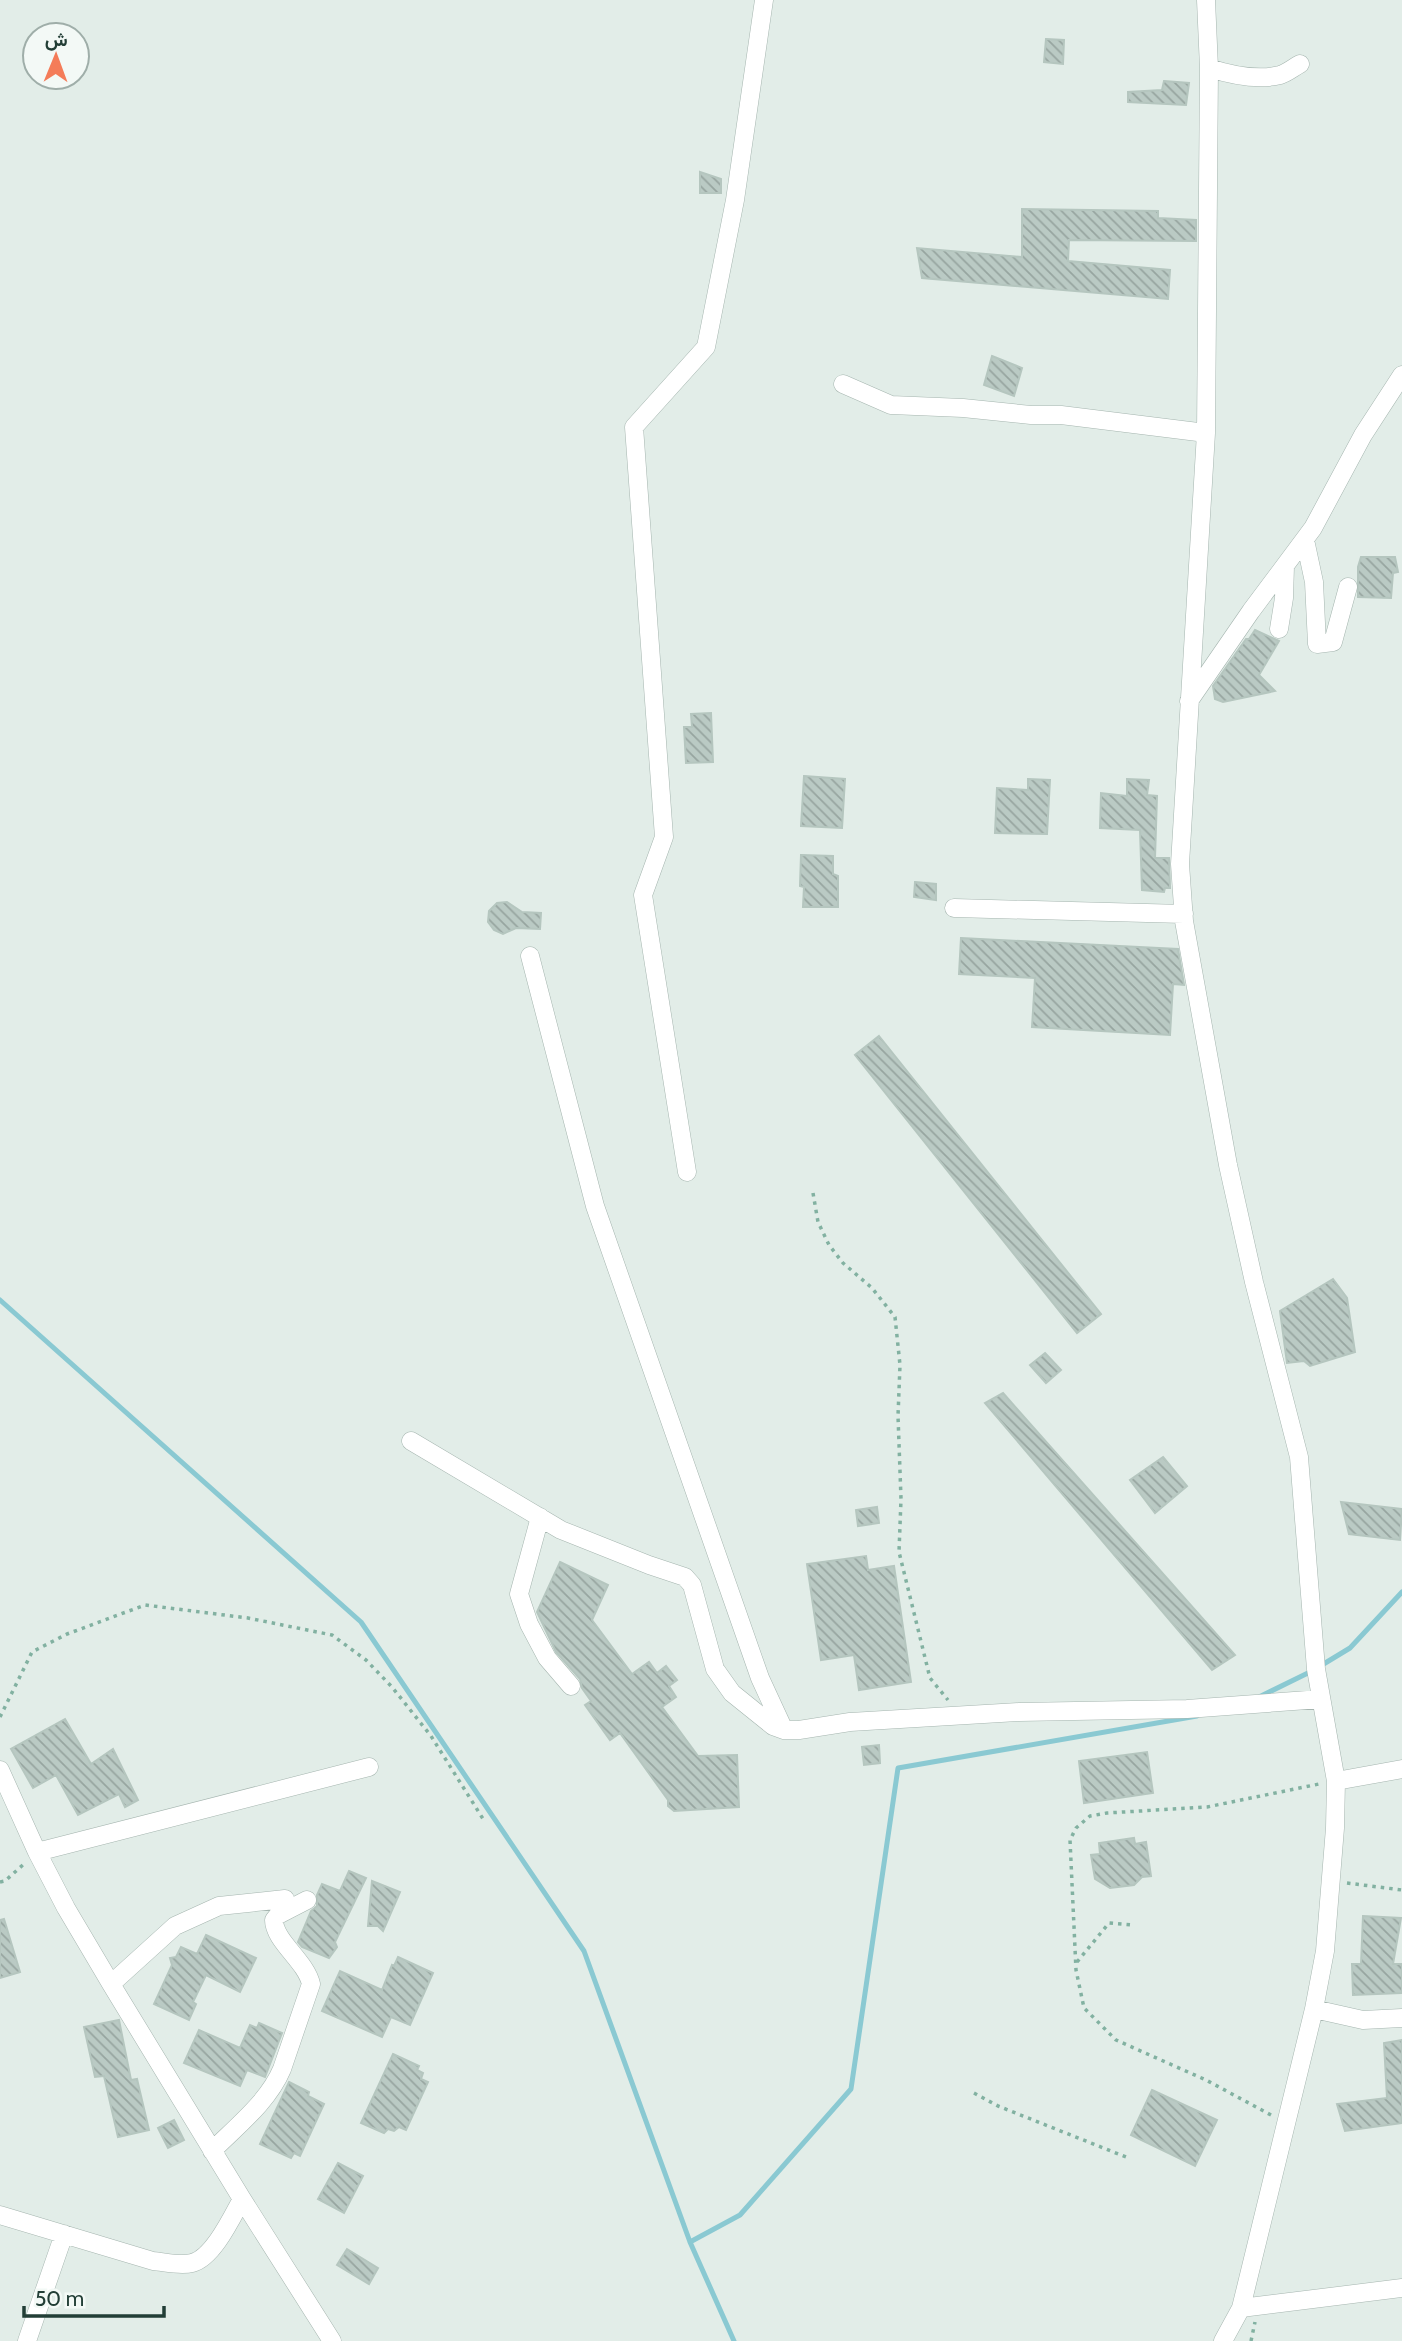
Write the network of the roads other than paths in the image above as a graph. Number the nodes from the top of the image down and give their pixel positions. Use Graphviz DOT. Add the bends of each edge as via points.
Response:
graph roads {
  1 [pos="764,0"];
  2 [pos="1206,0"];
  3 [pos="1300,64"];
  4 [pos="1209,68"];
  5 [pos="1402,375"];
  6 [pos="843,384"];
  7 [pos="1206,433"];
  8 [pos="1305,540"];
  9 [pos="1285,566"];
  10 [pos="1348,587"];
  11 [pos="1279,629"];
  12 [pos="1189,701"];
  13 [pos="954,908"];
  14 [pos="1184,914"];
  15 [pos="530,956"];
  16 [pos="687,1172"];
  17 [pos="411,1441"];
  18 [pos="540,1517"];
  19 [pos="571,1686"];
  20 [pos="1320,1692"];
  21 [pos="784,1730"];
  22 [pos="369,1767"];
  23 [pos="1402,1769"];
  24 [pos="0,1770"];
  25 [pos="1336,1781"];
  26 [pos="37,1852"];
  27 [pos="285,1899"];
  28 [pos="307,1900"];
  29 [pos="111,1984"];
  30 [pos="1314,2008"];
  31 [pos="1402,2018"];
  32 [pos="212,2151"];
  33 [pos="242,2199"];
  34 [pos="0,2215"];
  35 [pos="64,2234"];
  36 [pos="1402,2288"];
  37 [pos="1241,2308"];
  38 [pos="27,2341"];
  39 [pos="332,2341"];
  40 [pos="1223,2341"];
  1 -- 16 [label="street" via="735,200 706,347 634,427 664,837 643,895"];
  2 -- 4 [label="street"];
  3 -- 4 [label="street" via="1281,75 1246,77"];
  4 -- 7 [label="street"];
  5 -- 8 [label="street"];
  6 -- 7 [label="street" via="891,405 1061,415"];
  7 -- 12 [label="street"];
  8 -- 9 [label="street"];
  8 -- 10 [label="street" via="1314,582 1317,644 1333,642"];
  9 -- 11 [label="street"];
  9 -- 12 [label="street"];
  12 -- 14 [label="street" via="1180,864"];
  13 -- 14 [label="street"];
  14 -- 20 [label="street" via="1228,1165 1299,1457"];
  15 -- 21 [label="street" via="595,1206 760,1678"];
  17 -- 18 [label="street"];
  18 -- 19 [label="street" via="519,1594 547,1658"];
  18 -- 21 [label="street" via="561,1530 685,1577 692,1586 715,1669 732,1693"];
  20 -- 21 [label="street" via="1187,1709 1018,1712"];
  20 -- 25 [label="street"];
  22 -- 26 [label="street"];
  23 -- 25 [label="street"];
  24 -- 26 [label="street"];
  25 -- 30 [label="street" via="1332,1881"];
  26 -- 29 [label="street"];
  27 -- 29 [label="street" via="219,1906 175,1926"];
  28 -- 32 [label="street" via="274,1920 310,1984 282,2068 262,2101"];
  29 -- 32 [label="street"];
  30 -- 31 [label="street" via="1363,2020"];
  30 -- 37 [label="street"];
  32 -- 33 [label="street"];
  33 -- 35 [label="street" via="222,2235 193,2263 153,2261"];
  33 -- 39 [label="street"];
  34 -- 35 [label="street"];
  35 -- 38 [label="street"];
  36 -- 37 [label="street"];
  37 -- 40 [label="street"];
}
